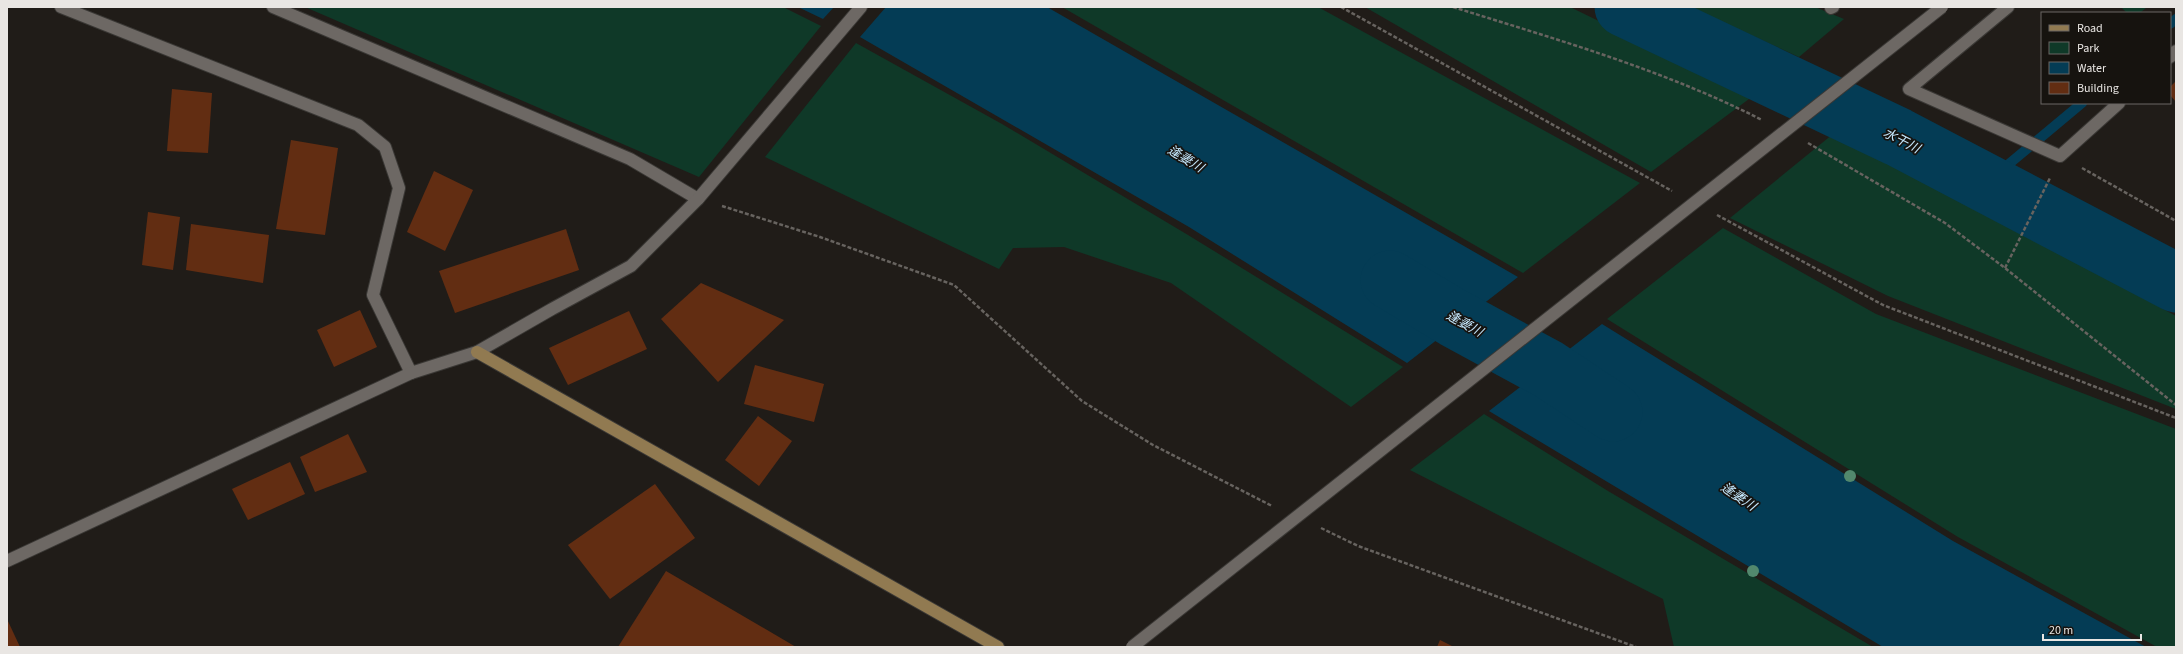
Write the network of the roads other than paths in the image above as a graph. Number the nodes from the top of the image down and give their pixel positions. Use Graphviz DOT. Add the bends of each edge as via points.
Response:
graph roads {
  1 [pos="61,7"];
  2 [pos="273,7"];
  3 [pos="861,7"];
  4 [pos="1942,7"];
  5 [pos="2008,7"];
  6 [pos="2118,104"];
  7 [pos="698,199"];
  8 [pos="477,352"];
  9 [pos="411,373"];
  10 [pos="7,561"];
  11 [pos="998,647"];
  12 [pos="1132,647"];
  1 -- 9 [label="street" via="358,125 385,147 399,188 373,295"];
  2 -- 7 [label="street" via="630,159"];
  3 -- 7 [label="street"];
  4 -- 12 [label="street, bridge"];
  5 -- 6 [label="street" via="1909,89 2060,156"];
  7 -- 8 [label="street" via="631,266"];
  8 -- 9 [label="street"];
  8 -- 11 [label="street"];
  9 -- 10 [label="street"];
}
